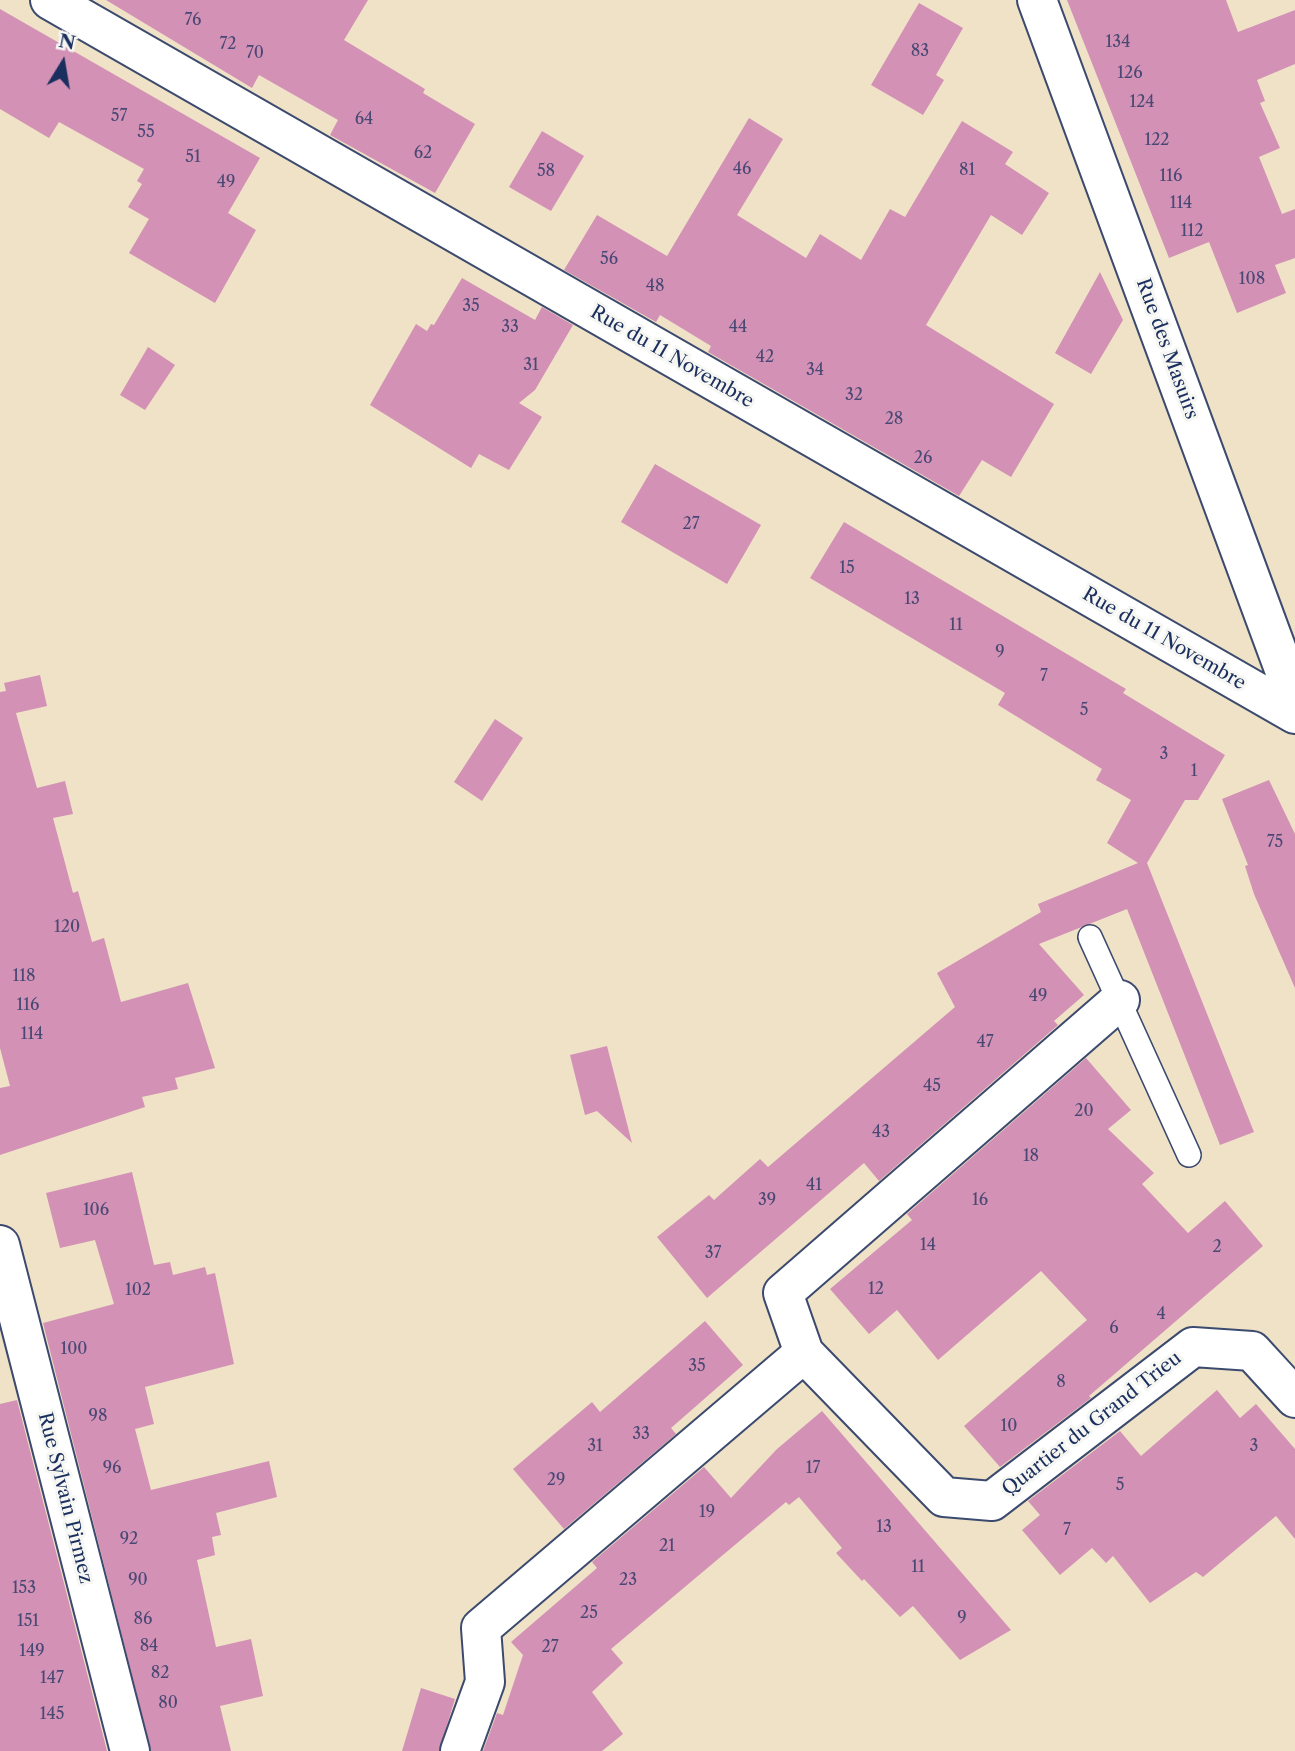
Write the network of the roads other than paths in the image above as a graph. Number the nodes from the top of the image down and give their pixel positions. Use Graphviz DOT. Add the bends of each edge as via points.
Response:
graph roads {
  1 [pos="50,0"];
  2 [pos="1037,0"];
  3 [pos="1295,699"];
  4 [pos="1295,714"];
  5 [pos="1090,937"];
  6 [pos="1120,1000"];
  7 [pos="1189,1155"];
  8 [pos="0,1245"];
  9 [pos="804,1353"];
  10 [pos="1295,1398"];
  11 [pos="130,1751"];
  12 [pos="460,1751"];
  1 -- 4 [label="street, Rue du 11 Novembre"];
  2 -- 3 [label="street, Rue des Masuirs"];
  5 -- 6 [label="lane"];
  6 -- 7 [label="lane"];
  6 -- 9 [label="street, Quartier du Grand Trieu" via="783,1293"];
  8 -- 11 [label="street, Rue Sylvain Pirmez"];
  9 -- 10 [label="street, Quartier du Grand Trieu" via="944,1497 992,1501 1193,1347 1252,1351"];
  9 -- 12 [label="street" via="481,1628 485,1682"];
}
